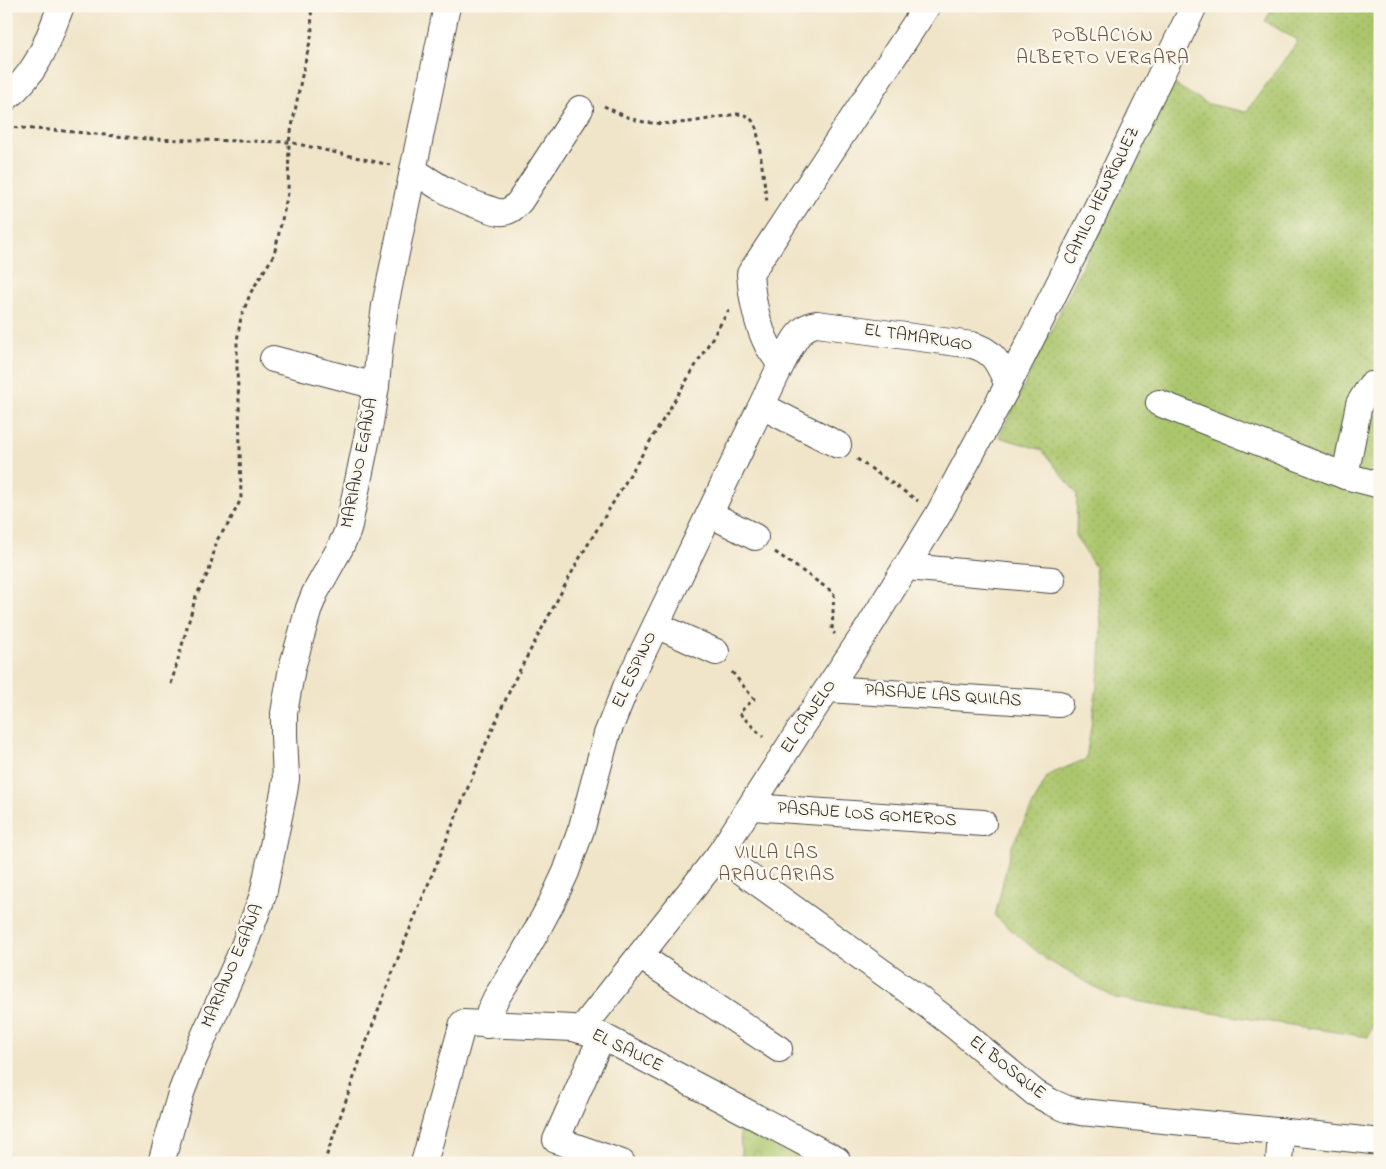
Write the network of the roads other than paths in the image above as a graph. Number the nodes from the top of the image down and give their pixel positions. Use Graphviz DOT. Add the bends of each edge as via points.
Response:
graph roads {
  1 [pos="60,6"];
  2 [pos="447,6"];
  3 [pos="927,6"];
  4 [pos="1194,6"];
  5 [pos="6,98"];
  6 [pos="580,108"];
  7 [pos="413,170"];
  8 [pos="808,326"];
  9 [pos="273,359"];
  10 [pos="781,365"];
  11 [pos="1008,385"];
  12 [pos="1380,385"];
  13 [pos="376,386"];
  14 [pos="1159,403"];
  15 [pos="762,406"];
  16 [pos="838,445"];
  17 [pos="1345,476"];
  18 [pos="1380,485"];
  19 [pos="710,514"];
  20 [pos="754,537"];
  21 [pos="907,567"];
  22 [pos="1052,580"];
  23 [pos="656,625"];
  24 [pos="716,652"];
  25 [pos="828,689"];
  26 [pos="1059,704"];
  27 [pos="751,807"];
  28 [pos="983,823"];
  29 [pos="719,855"];
  30 [pos="640,956"];
  31 [pos="475,1024"];
  32 [pos="592,1033"];
  33 [pos="779,1049"];
  34 [pos="1281,1131"];
  35 [pos="1380,1142"];
  36 [pos="596,1158"];
  37 [pos="837,1160"];
  38 [pos="161,1163"];
  39 [pos="424,1163"];
  40 [pos="622,1163"];
  41 [pos="1279,1163"];
  1 -- 5 [label="street" via="36,65 26,80"];
  2 -- 7 [label="street, MARIANO EGAÑA"];
  3 -- 10 [label="street" via="750,274 761,331"];
  4 -- 11 [label="street, CAMILO HENRÍQUEZ"];
  6 -- 7 [label="street" via="520,201 509,211 496,212 453,196"];
  7 -- 13 [label="street, MARIANO EGAÑA" via="385,306"];
  8 -- 10 [label="street, EL ESPINO" via="800,332"];
  8 -- 11 [label="street, EL TAMARUGO" via="817,324 972,345 990,353 999,363"];
  9 -- 13 [label="street"];
  10 -- 15 [label="street, EL ESPINO"];
  11 -- 21 [label="street, EL CANELO"];
  12 -- 17 [label="street" via="1370,385 1359,404"];
  13 -- 38 [label="street, MARIANO EGAÑA" via="348,530 308,608 292,668 284,713 286,778 262,895 242,951 190,1069"];
  14 -- 17 [label="street"];
  15 -- 16 [label="street"];
  15 -- 19 [label="street, EL ESPINO"];
  17 -- 18 [label="street"];
  19 -- 20 [label="street"];
  19 -- 23 [label="street, EL ESPINO"];
  21 -- 22 [label="street"];
  21 -- 25 [label="street, EL CANELO"];
  23 -- 24 [label="street"];
  23 -- 31 [label="street, EL ESPINO" via="613,717 566,872 490,1011"];
  25 -- 26 [label="street, PASAJE LAS QUILAS"];
  25 -- 27 [label="street, EL CANELO"];
  27 -- 28 [label="street, PASAJE LOS GOMEROS"];
  27 -- 29 [label="street, EL CANELO"];
  29 -- 30 [label="street, EL CANELO"];
  29 -- 34 [label="street, EL BOSQUE" via="914,995 1050,1102 1081,1112"];
  30 -- 32 [label="street, EL CANELO"];
  30 -- 33 [label="street"];
  31 -- 32 [label="street, EL SAUCE" via="564,1027"];
  31 -- 39 [label="street, EL ESPINO"];
  32 -- 36 [label="street, EL CANELO" via="556,1140"];
  32 -- 37 [label="street, EL SAUCE"];
  34 -- 35 [label="street, EL BOSQUE"];
  34 -- 41 [label="street"];
  36 -- 40 [label="street"];
}
